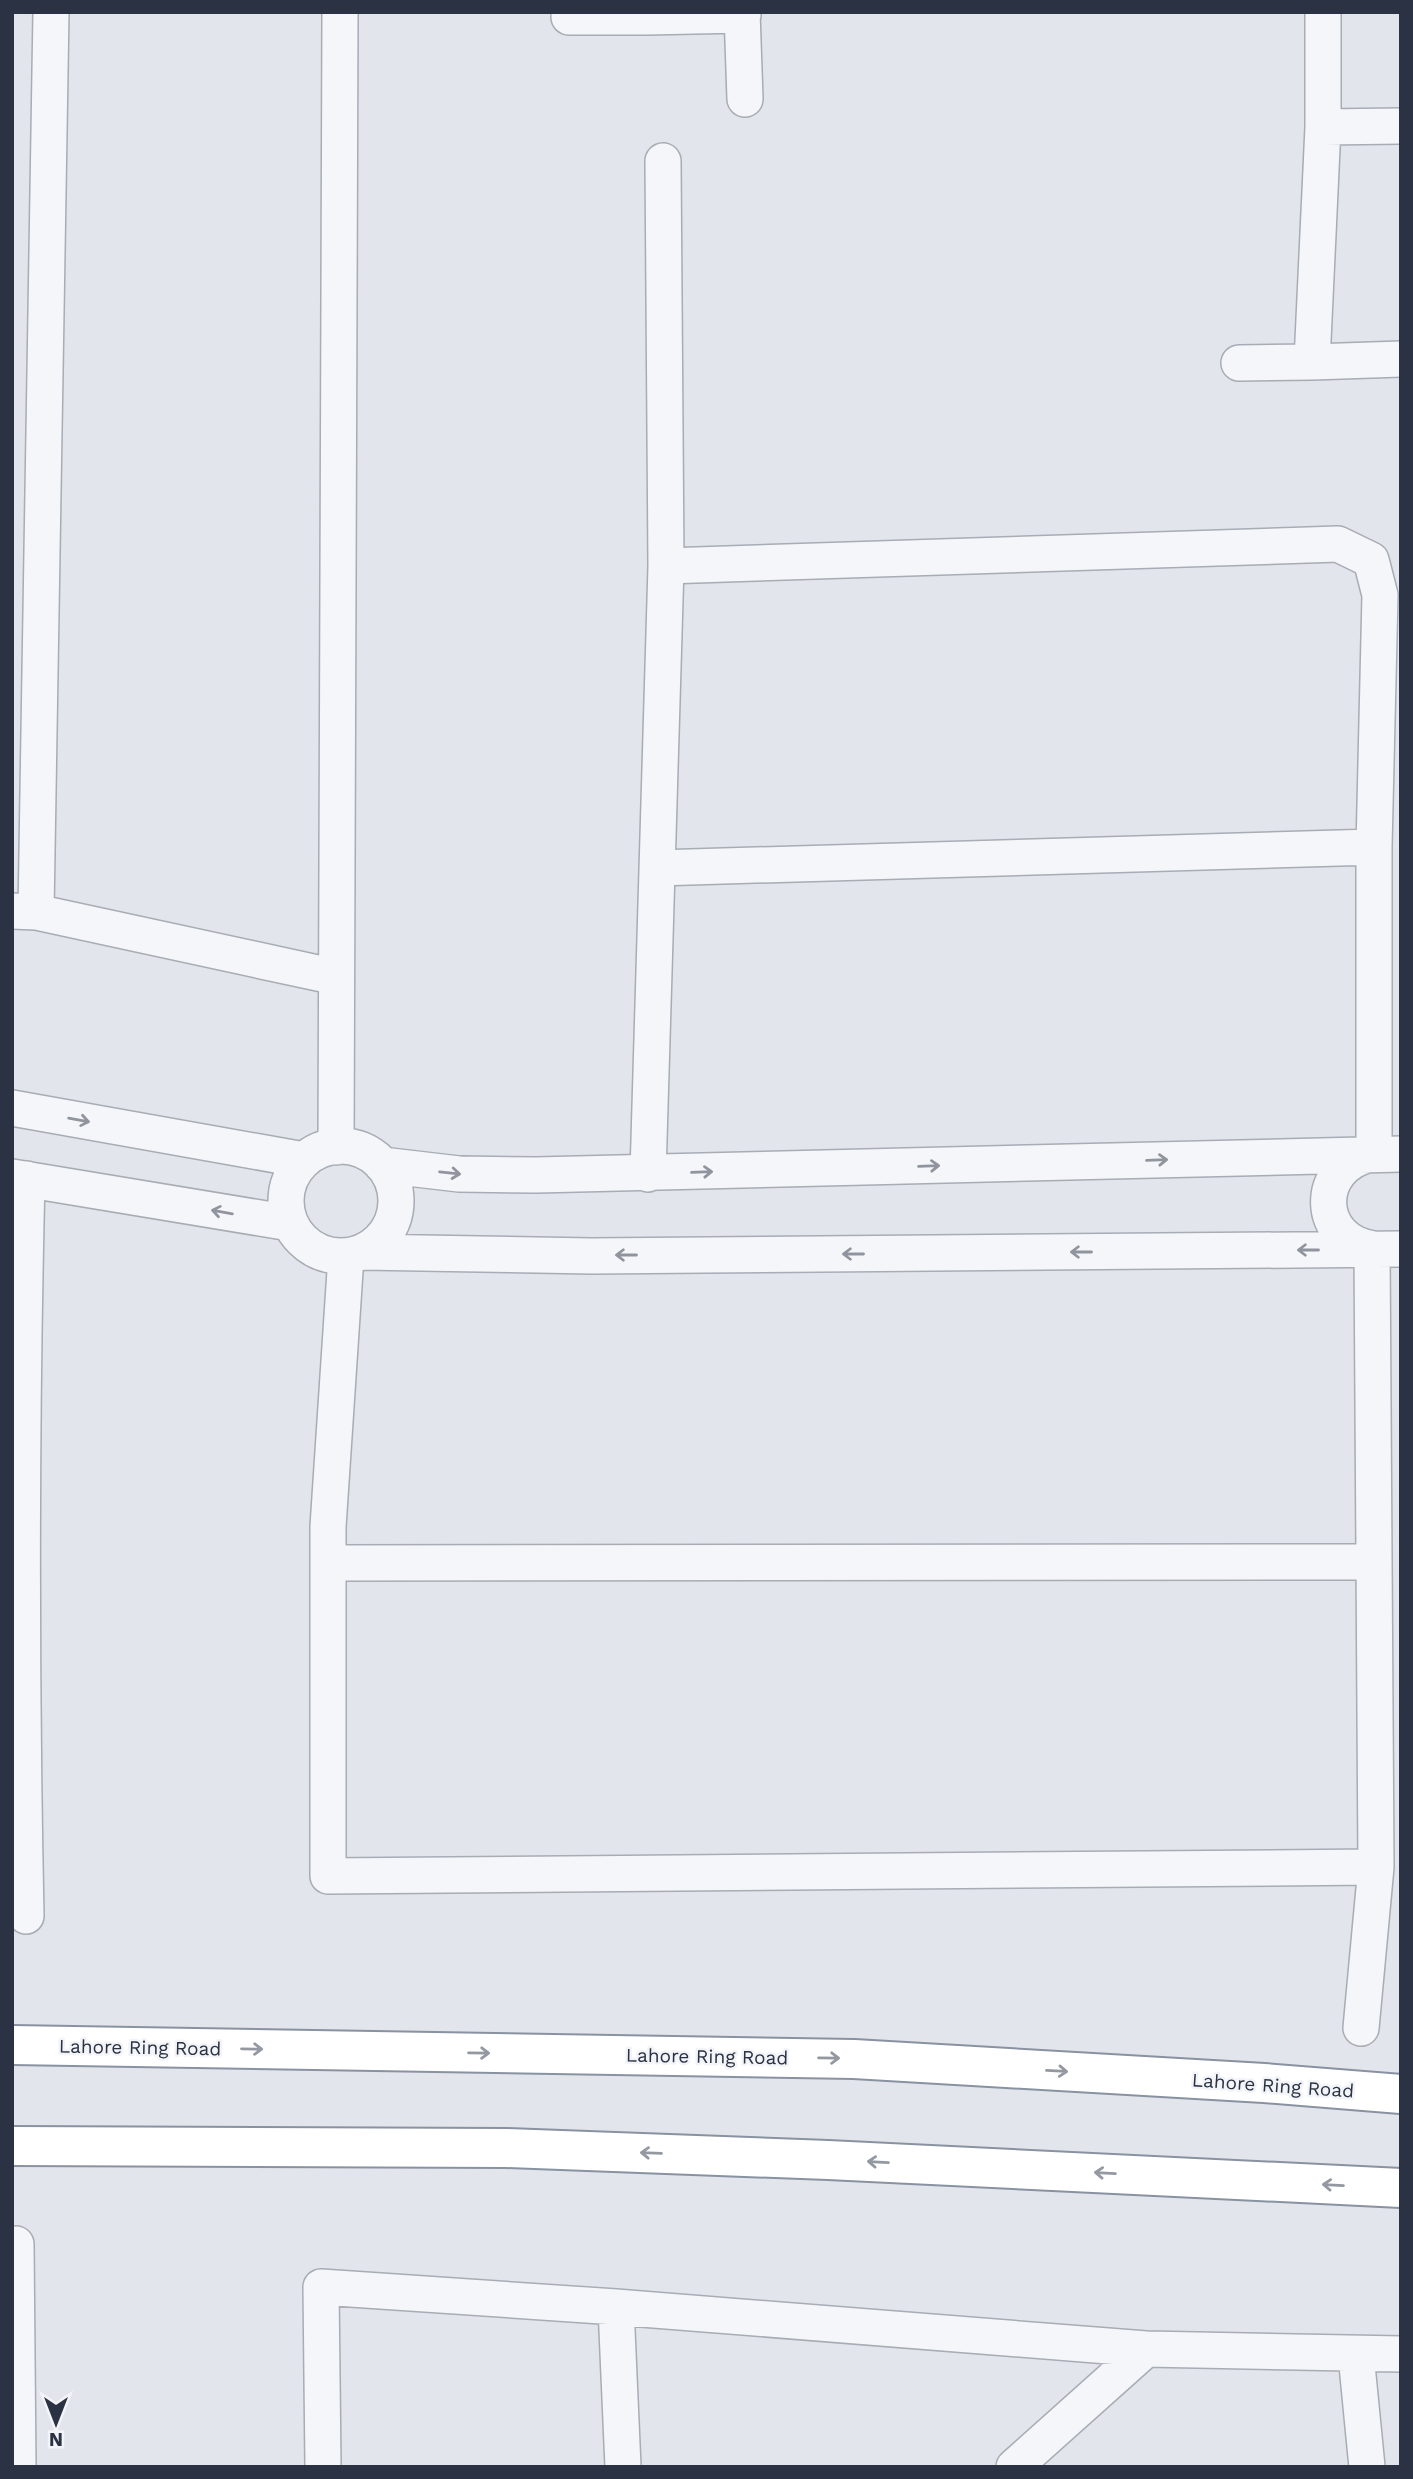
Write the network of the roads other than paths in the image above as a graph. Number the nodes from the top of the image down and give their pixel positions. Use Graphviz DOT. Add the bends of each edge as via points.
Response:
graph roads {
  1 [pos="51,12"];
  2 [pos="340,12"];
  3 [pos="1323,12"];
  4 [pos="743,13"];
  5 [pos="646,14"];
  6 [pos="569,17"];
  7 [pos="745,99"];
  8 [pos="1401,126"];
  9 [pos="1323,127"];
  10 [pos="663,161"];
  11 [pos="1401,359"];
  12 [pos="1312,362"];
  13 [pos="1239,363"];
  14 [pos="666,566"];
  15 [pos="1374,847"];
  16 [pos="657,868"];
  17 [pos="24,911"];
  18 [pos="336,977"];
  19 [pos="12,1108"];
  20 [pos="336,1147"];
  21 [pos="1392,1156"];
  22 [pos="304,1160"];
  23 [pos="382,1165"];
  24 [pos="648,1174"];
  25 [pos="20,1178"];
  26 [pos="290,1223"];
  27 [pos="1391,1247"];
  28 [pos="354,1254"];
  29 [pos="17,1371"];
  30 [pos="1374,1562"];
  31 [pos="328,1563"];
  32 [pos="17,1687"];
  33 [pos="1376,1867"];
  34 [pos="26,1916"];
  35 [pos="1361,2028"];
  36 [pos="12,2045"];
  37 [pos="1401,2094"];
  38 [pos="12,2146"];
  39 [pos="1401,2188"];
  40 [pos="16,2244"];
  41 [pos="616,2307"];
  42 [pos="1146,2349"];
  43 [pos="1401,2354"];
  44 [pos="1356,2355"];
  45 [pos="18,2467"];
  46 [pos="323,2467"];
  47 [pos="623,2467"];
  48 [pos="1014,2467"];
  49 [pos="1367,2467"];
  1 -- 17 [label="street"];
  2 -- 18 [label="street"];
  3 -- 9 [label="street"];
  4 -- 5 [label="street"];
  4 -- 7 [label="street"];
  5 -- 6 [label="street"];
  8 -- 9 [label="street"];
  9 -- 12 [label="street"];
  10 -- 14 [label="street"];
  11 -- 12 [label="street"];
  12 -- 13 [label="street"];
  14 -- 15 [label="street" via="1338,544 1371,560 1380,594"];
  14 -- 16 [label="street"];
  15 -- 16 [label="street"];
  15 -- 21 [label="street"];
  16 -- 24 [label="street"];
  17 -- 18 [label="street"];
  18 -- 20 [label="street"];
  19 -- 22 [label="street, one-way"];
  20 -- 22 [label="street" via="319,1150"];
  20 -- 23 [label="street" via="353,1147"];
  24 -- 21 [label="street, one-way"];
  21 -- 27 [label="street" via="1356,1158 1331,1183 1328,1200 1340,1234 1355,1245"];
  22 -- 26 [label="street" via="287,1189"];
  23 -- 24 [label="street, one-way" via="459,1174"];
  23 -- 28 [label="street" via="392,1180 395,1213 377,1242"];
  26 -- 25 [label="street, one-way"];
  25 -- 29 [label="street"];
  26 -- 28 [label="street" via="313,1249 329,1255"];
  27 -- 28 [label="street, one-way" via="606,1256"];
  27 -- 30 [label="street"];
  28 -- 31 [label="street" via="328,1514"];
  29 -- 32 [label="street"];
  30 -- 31 [label="street"];
  30 -- 33 [label="street"];
  31 -- 33 [label="street" via="328,1875"];
  32 -- 34 [label="street"];
  33 -- 35 [label="street"];
  36 -- 37 [label="highway, Lahore Ring Road, one-way" via="855,2059"];
  39 -- 38 [label="highway, one-way" via="506,2148"];
  40 -- 45 [label="street"];
  41 -- 42 [label="street"];
  41 -- 46 [label="street" via="321,2287"];
  41 -- 47 [label="street"];
  42 -- 44 [label="street"];
  42 -- 48 [label="street"];
  43 -- 44 [label="street"];
  44 -- 49 [label="street"];
}
